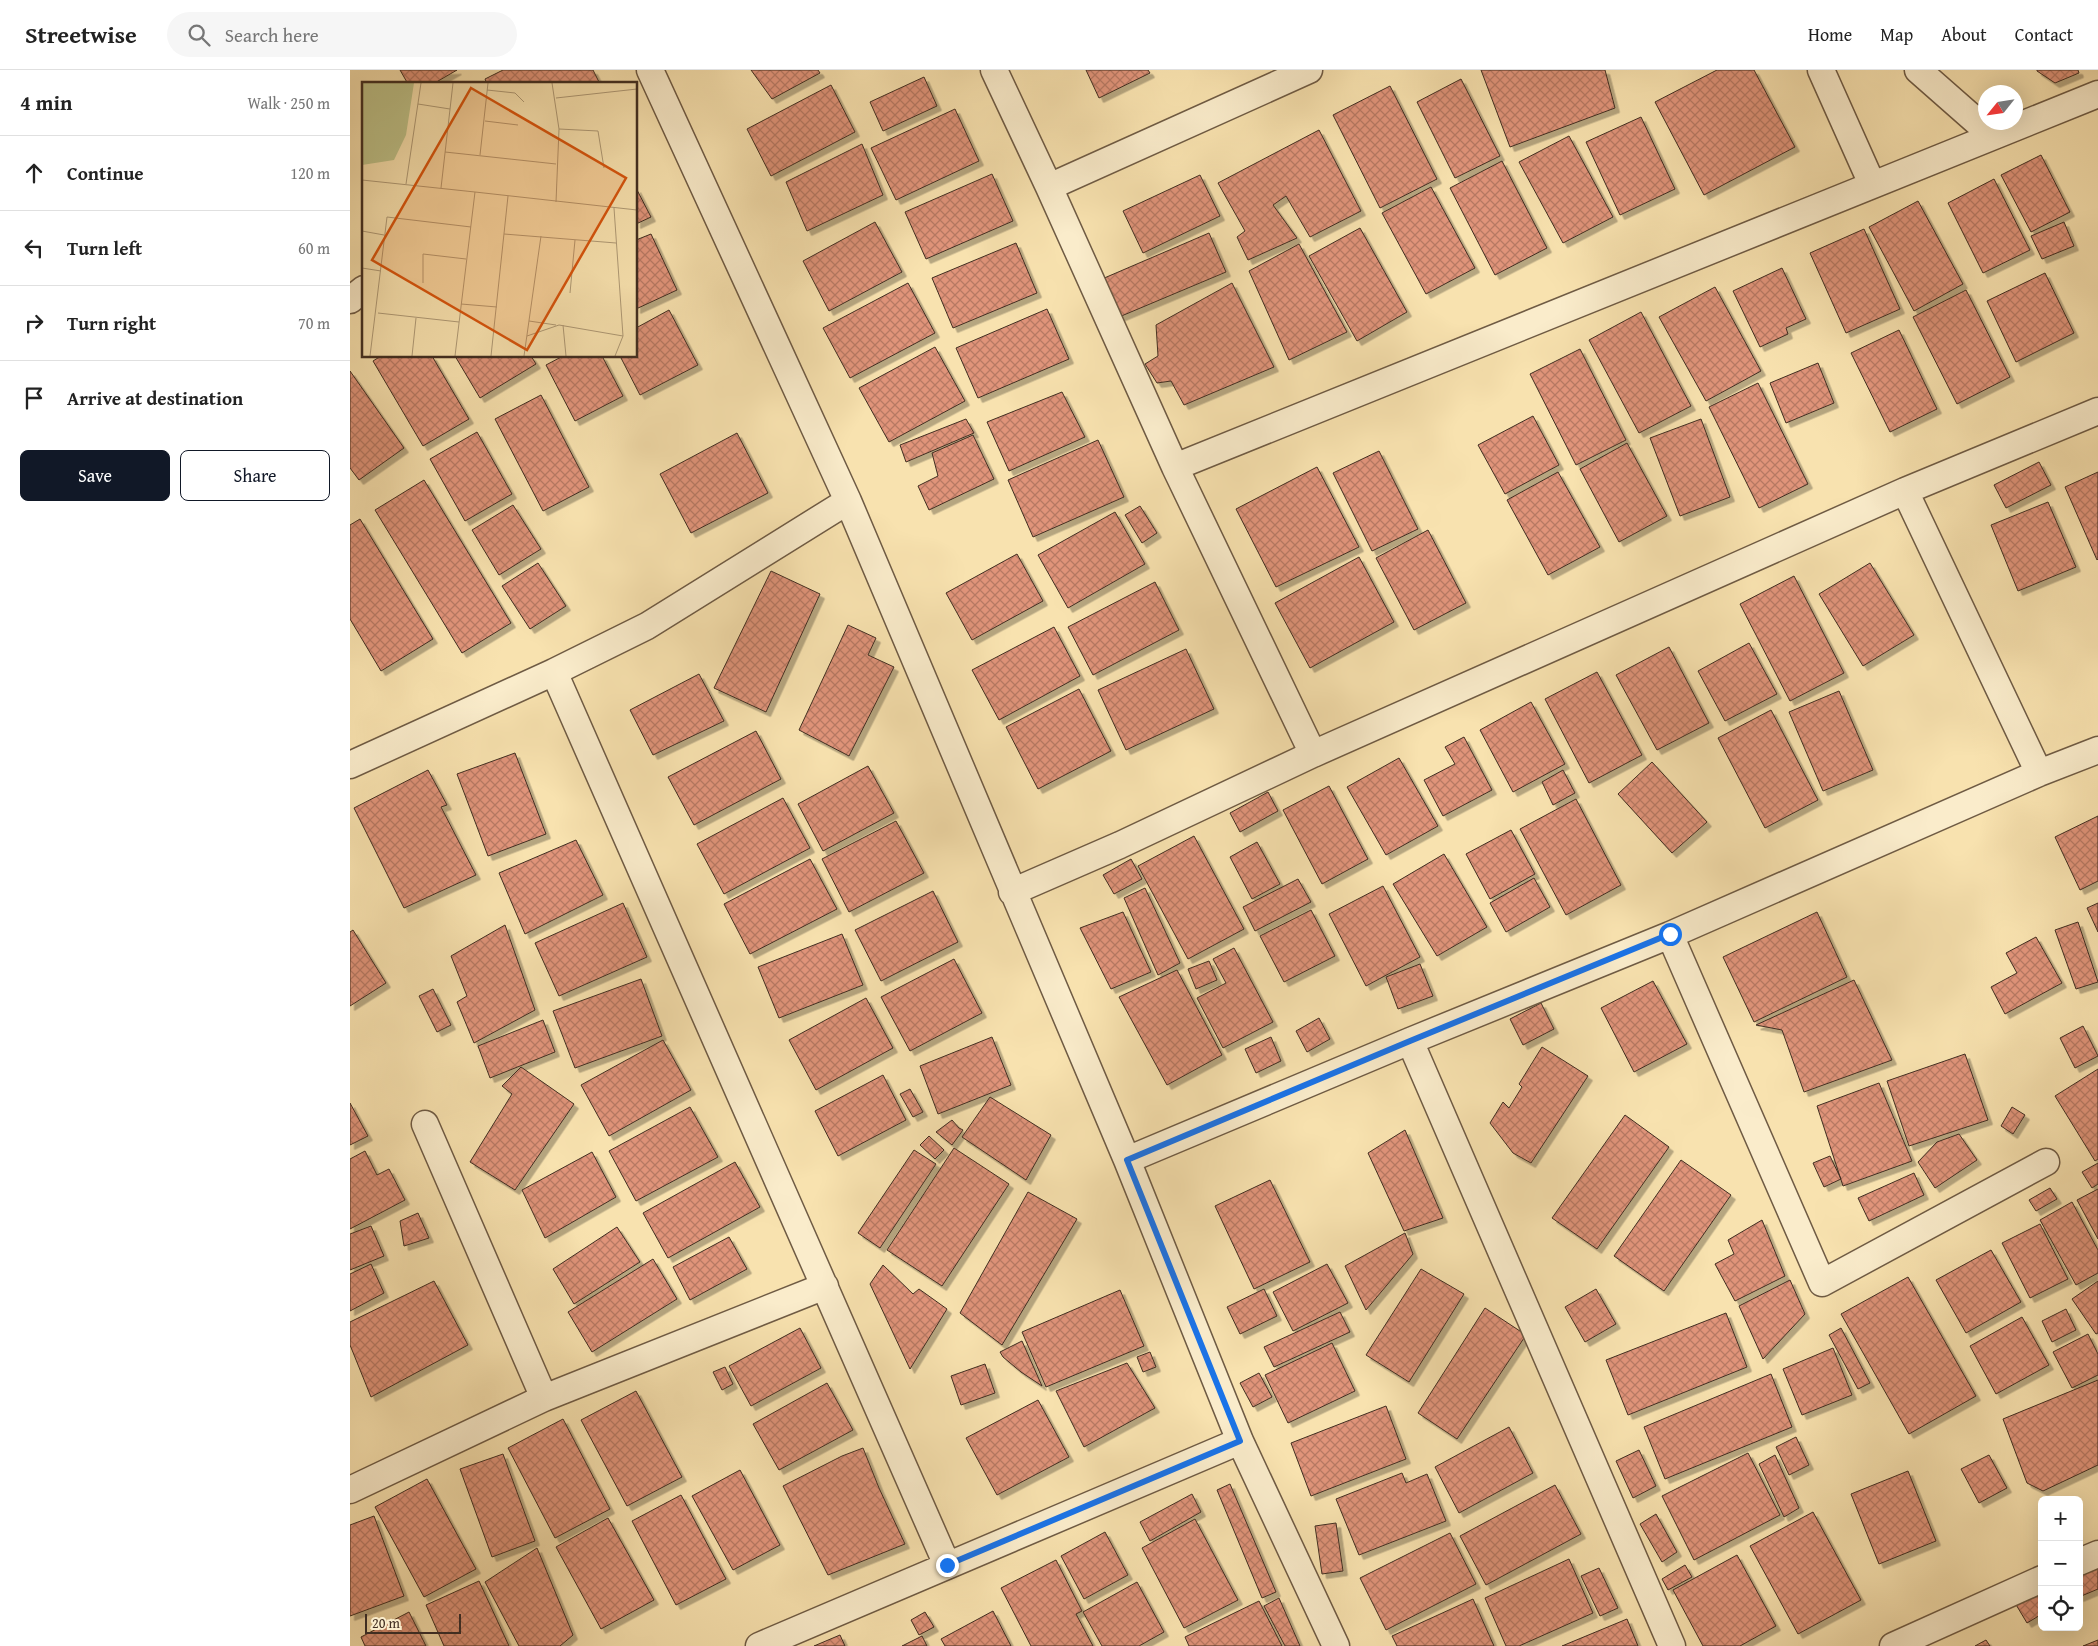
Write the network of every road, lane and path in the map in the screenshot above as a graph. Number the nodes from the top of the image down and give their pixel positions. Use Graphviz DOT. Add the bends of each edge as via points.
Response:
graph roads {
  1 [pos="650,70"];
  2 [pos="994,70"];
  3 [pos="1309,70"];
  4 [pos="1821,70"];
  5 [pos="1918,70"];
  6 [pos="2098,94"];
  7 [pos="1993,136"];
  8 [pos="1872,184"];
  9 [pos="1049,187"];
  10 [pos="362,291"];
  11 [pos="350,300"];
  12 [pos="2098,411"];
  13 [pos="1175,467"];
  14 [pos="1905,491"];
  15 [pos="848,501"];
  16 [pos="554,672"];
  17 [pos="2098,750"];
  18 [pos="1314,754"];
  19 [pos="350,765"];
  20 [pos="2039,773"];
  21 [pos="1012,892"];
  22 [pos="1670,934"];
  23 [pos="1410,1041"];
  24 [pos="425,1124"];
  25 [pos="1127,1160"];
  26 [pos="2046,1162"];
  27 [pos="825,1286"];
  28 [pos="544,1398"];
  29 [pos="1240,1441"];
  30 [pos="350,1490"];
  31 [pos="2098,1554"];
  32 [pos="2083,1560"];
  33 [pos="947,1565"];
  34 [pos="2038,1581"];
  35 [pos="759,1646"];
  36 [pos="1336,1646"];
  37 [pos="1672,1646"];
  38 [pos="1893,1646"];
  1 -- 15 [label="street"];
  2 -- 9 [label="street"];
  3 -- 9 [label="street"];
  4 -- 8 [label="street"];
  5 -- 7 [label="street"];
  6 -- 7 [label="street"];
  7 -- 8 [label="street"];
  8 -- 13 [label="street"];
  9 -- 13 [label="street"];
  10 -- 11 [label="street"];
  12 -- 14 [label="street"];
  13 -- 18 [label="street"];
  14 -- 18 [label="street"];
  14 -- 20 [label="street"];
  15 -- 16 [label="street" via="647,626"];
  15 -- 21 [label="street"];
  16 -- 19 [label="street"];
  16 -- 27 [label="street"];
  17 -- 20 [label="street"];
  18 -- 21 [label="street"];
  20 -- 22 [label="street"];
  21 -- 25 [label="street"];
  22 -- 23 [label="street"];
  22 -- 26 [label="street" via="1822,1283"];
  23 -- 25 [label="street"];
  23 -- 37 [label="street"];
  24 -- 28 [label="street"];
  25 -- 29 [label="street"];
  27 -- 28 [label="street"];
  27 -- 33 [label="street"];
  28 -- 30 [label="street"];
  29 -- 33 [label="street"];
  29 -- 36 [label="street"];
  31 -- 32 [label="street"];
  33 -- 35 [label="street"];
  34 -- 38 [label="street"];
}
